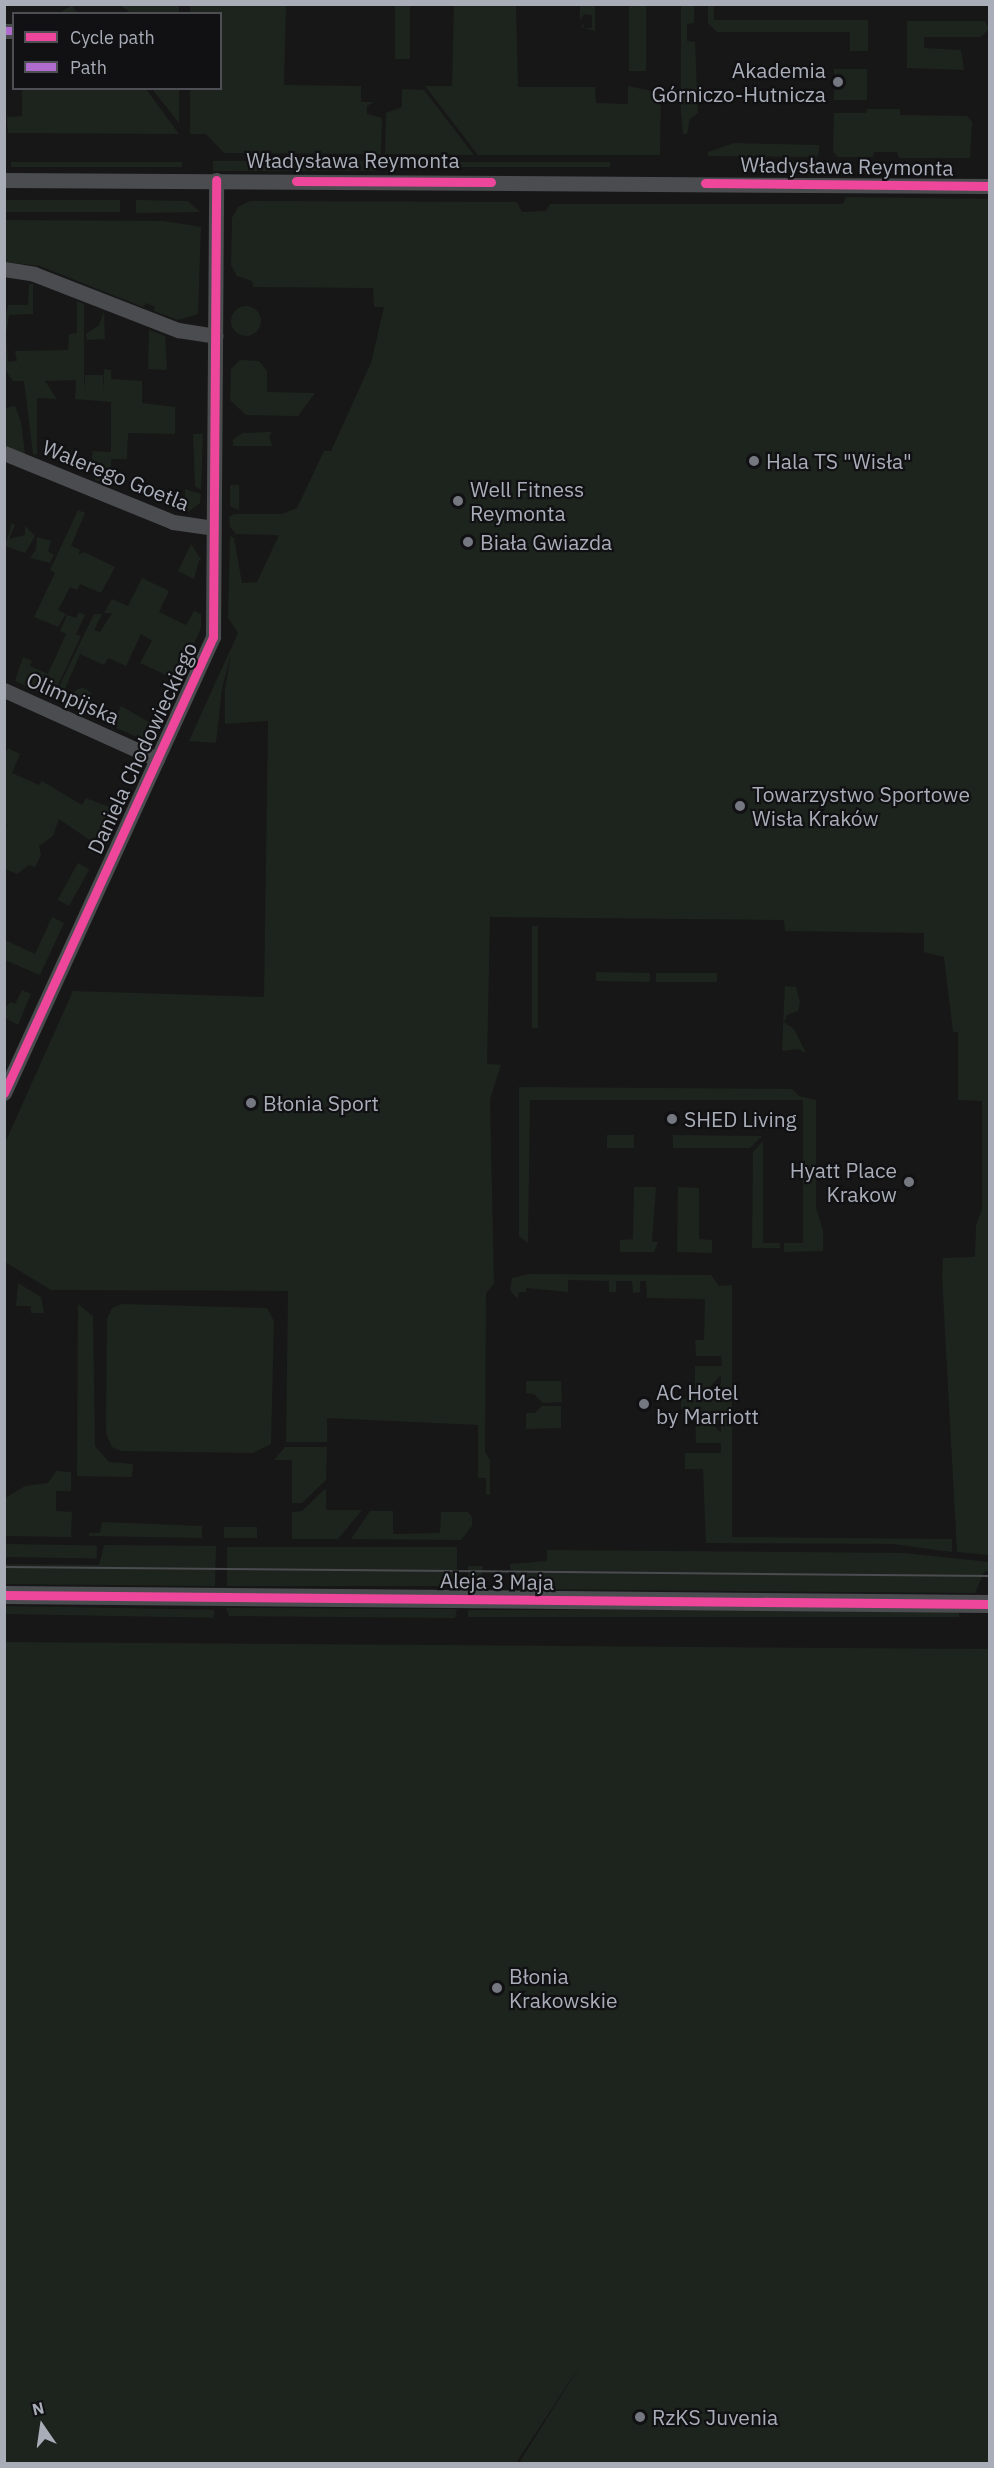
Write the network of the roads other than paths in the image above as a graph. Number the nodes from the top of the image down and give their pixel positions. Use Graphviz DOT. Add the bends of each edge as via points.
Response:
graph roads {
  1 [pos="4,180"];
  2 [pos="216,180"];
  3 [pos="990,186"];
  4 [pos="4,269"];
  5 [pos="216,336"];
  6 [pos="4,453"];
  7 [pos="214,528"];
  8 [pos="4,690"];
  9 [pos="157,759"];
  10 [pos="4,1093"];
  11 [pos="4,1595"];
  12 [pos="990,1604"];
  1 -- 2 [label="street, Władysława Reymonta"];
  2 -- 3 [label="street, Władysława Reymonta"];
  2 -- 5 [label="street, Daniela Chodowieckiego"];
  4 -- 5 [label="street" via="34,274 178,330"];
  5 -- 7 [label="street, Daniela Chodowieckiego"];
  6 -- 7 [label="street, Walerego Goetla" via="173,522"];
  7 -- 9 [label="street, Daniela Chodowieckiego" via="213,637"];
  8 -- 9 [label="street, Olimpijska"];
  9 -- 10 [label="street, Daniela Chodowieckiego"];
  11 -- 12 [label="street, Aleja 3 Maja"];
}
